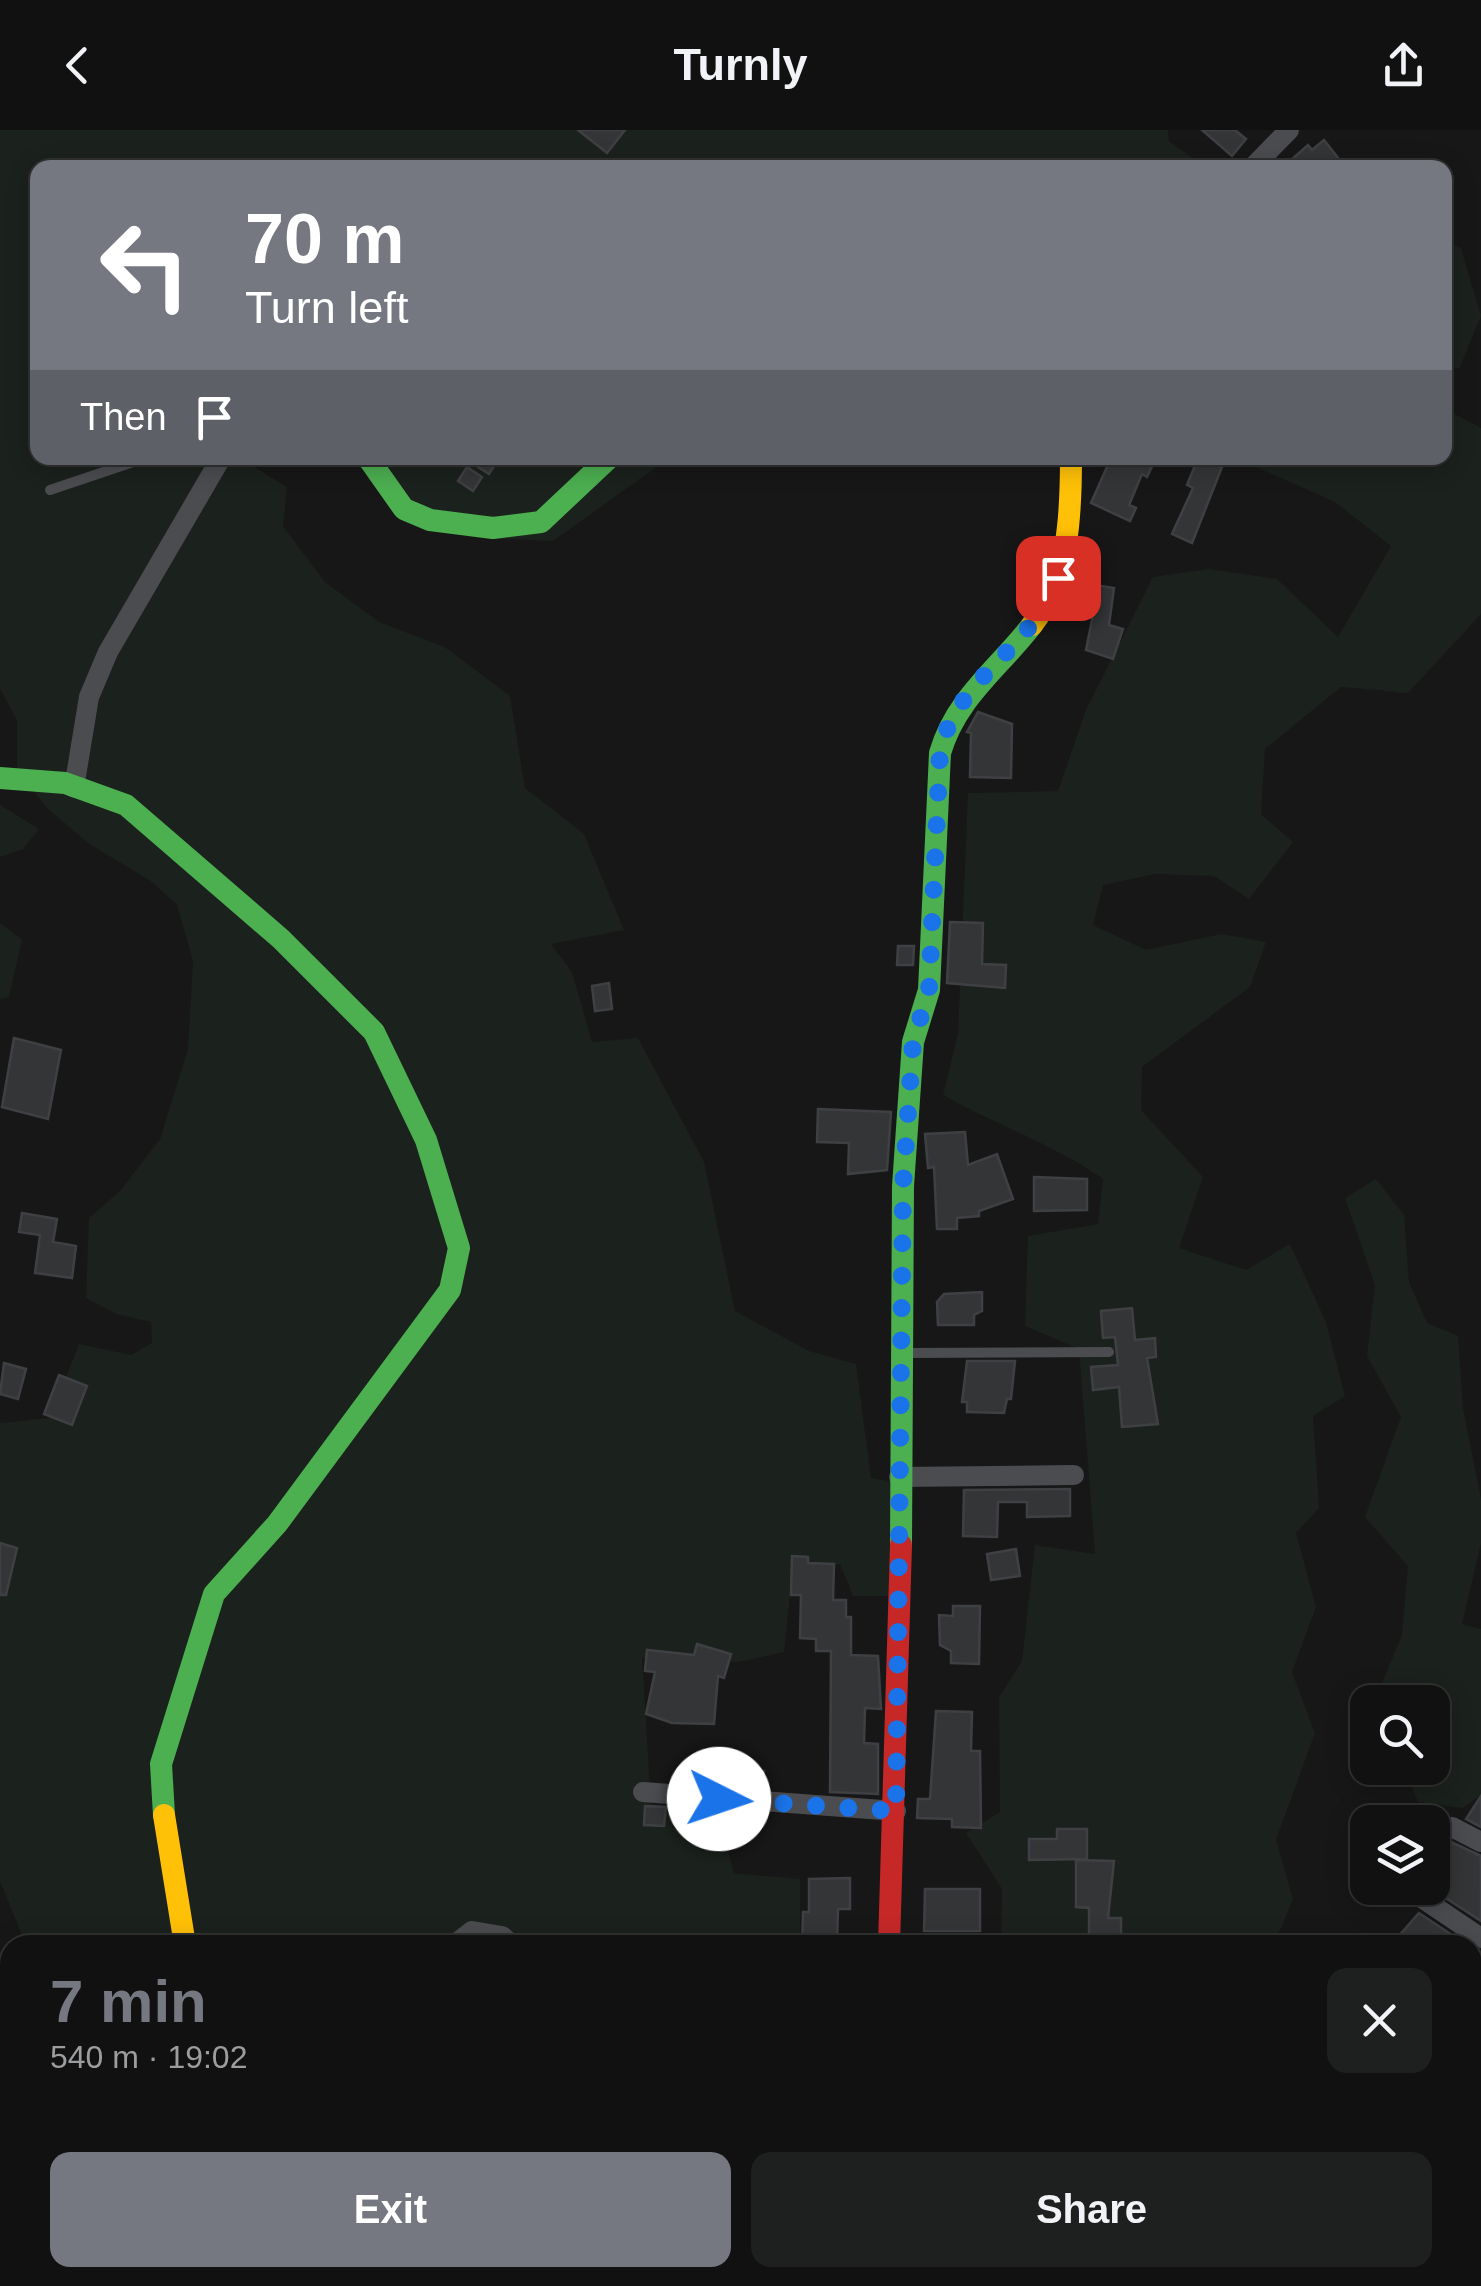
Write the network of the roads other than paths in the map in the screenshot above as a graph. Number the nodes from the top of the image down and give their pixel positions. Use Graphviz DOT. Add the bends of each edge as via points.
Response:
graph roads {
  1 [pos="1289,130"];
  2 [pos="1260,160"];
  3 [pos="125,465"];
  4 [pos="217,465"];
  5 [pos="372,465"];
  6 [pos="602,465"];
  7 [pos="1070,465"];
  8 [pos="50,490"];
  9 [pos="0,778"];
  10 [pos="74,788"];
  11 [pos="1109,1352"];
  12 [pos="900,1353"];
  13 [pos="1074,1475"];
  14 [pos="900,1477"];
  15 [pos="643,1792"];
  16 [pos="896,1811"];
  17 [pos="1450,1827"];
  18 [pos="1481,1842"];
  19 [pos="1432,1905"];
  20 [pos="184,1935"];
  21 [pos="467,1935"];
  22 [pos="496,1935"];
  23 [pos="889,1935"];
  24 [pos="1477,1935"];
  1 -- 2 [label="street"];
  3 -- 8 [label="lane"];
  4 -- 10 [label="street" via="108,652 89,696"];
  5 -- 6 [label="street" via="412,515 516,528 546,520"];
  7 -- 12 [label="street" via="1064,556 1053,592 962,701 940,752 929,990 913,1042 903,1186"];
  9 -- 10 [label="street" via="50,778"];
  10 -- 20 [label="street" via="98,789 171,841 374,1032 426,1140 459,1248 450,1290 277,1524 214,1594 161,1764 165,1840"];
  11 -- 12 [label="lane"];
  12 -- 14 [label="street"];
  13 -- 14 [label="street"];
  14 -- 16 [label="street"];
  15 -- 16 [label="street"];
  16 -- 23 [label="street"];
  17 -- 18 [label="street"];
  19 -- 24 [label="street"];
  21 -- 22 [label="street"];
}
